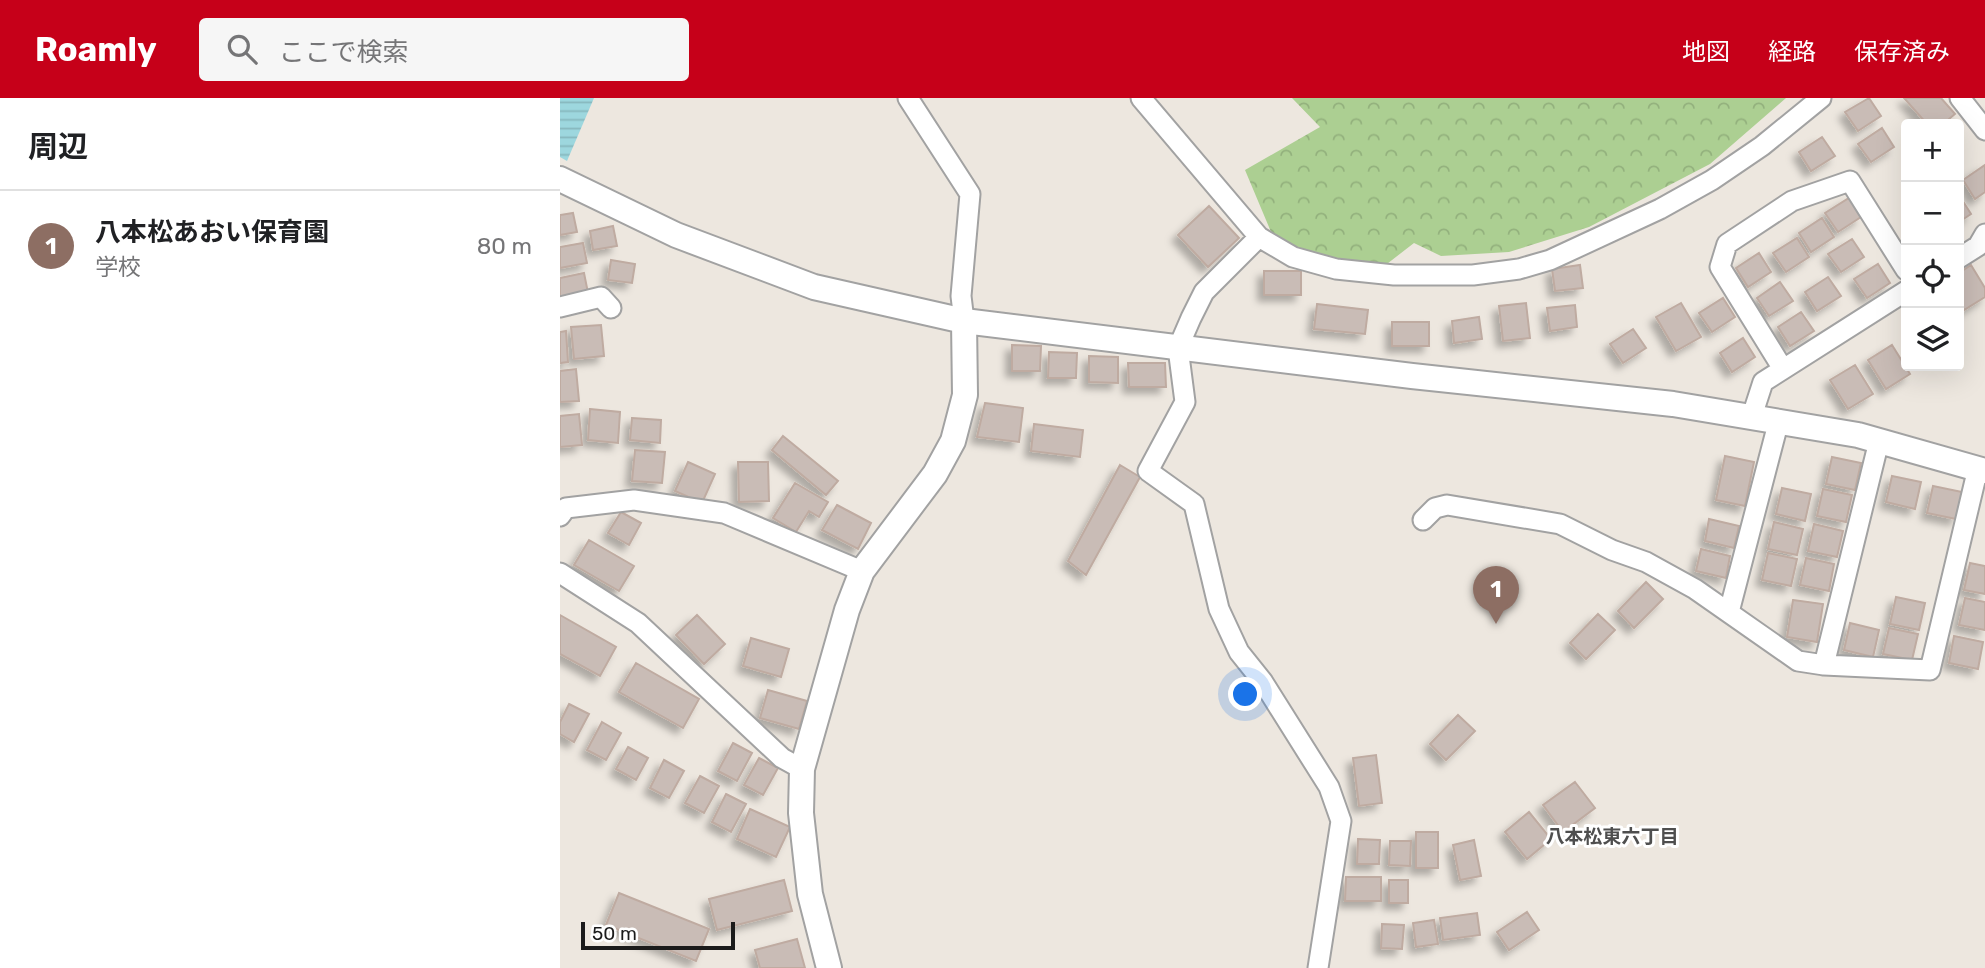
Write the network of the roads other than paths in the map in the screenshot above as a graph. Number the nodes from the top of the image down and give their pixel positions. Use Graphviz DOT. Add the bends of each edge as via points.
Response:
graph roads {
  1 [pos="908,98"];
  2 [pos="1141,98"];
  3 [pos="1821,98"];
  4 [pos="1960,98"];
  5 [pos="1985,130"];
  6 [pos="560,179"];
  7 [pos="1985,234"];
  8 [pos="1259,237"];
  9 [pos="1964,255"];
  10 [pos="1901,262"];
  11 [pos="1901,294"];
  12 [pos="560,307"];
  13 [pos="611,308"];
  14 [pos="964,321"];
  15 [pos="1178,348"];
  16 [pos="1783,369"];
  17 [pos="1752,416"];
  18 [pos="1779,420"];
  19 [pos="1880,441"];
  20 [pos="1982,469"];
  21 [pos="562,508"];
  22 [pos="1423,520"];
  23 [pos="862,571"];
  24 [pos="560,573"];
  25 [pos="1729,612"];
  26 [pos="1824,665"];
  27 [pos="802,769"];
  28 [pos="829,968"];
  29 [pos="1318,968"];
  1 -- 14 [label="street" via="970,194 961,296"];
  2 -- 8 [label="street"];
  3 -- 8 [label="street" via="1712,180 1603,237 1519,269 1473,275 1336,270 1293,257"];
  4 -- 5 [label="street"];
  6 -- 14 [label="street" via="676,235 814,287"];
  7 -- 9 [label="street" via="1978,246"];
  8 -- 15 [label="street" via="1204,292"];
  10 -- 16 [label="street" via="1850,181 1792,201 1727,244 1720,267"];
  11 -- 16 [label="street"];
  12 -- 13 [label="street" via="601,297"];
  14 -- 15 [label="street"];
  14 -- 23 [label="street" via="965,395 953,441 935,474"];
  15 -- 17 [label="street"];
  15 -- 29 [label="street" via="1185,402 1148,471 1194,504 1219,609 1239,652 1329,787 1341,821"];
  16 -- 17 [label="street" via="1763,382"];
  17 -- 18 [label="street"];
  18 -- 19 [label="street"];
  18 -- 25 [label="street"];
  19 -- 20 [label="street"];
  19 -- 26 [label="street"];
  20 -- 26 [label="street" via="1930,670"];
  21 -- 23 [label="street" via="634,500 723,513"];
  22 -- 25 [label="street" via="1435,508 1447,505 1560,524 1646,562"];
  23 -- 27 [label="street"];
  24 -- 27 [label="street" via="638,623 782,758"];
  25 -- 26 [label="street" via="1798,661"];
  27 -- 28 [label="street" via="801,813 810,894"];
}
